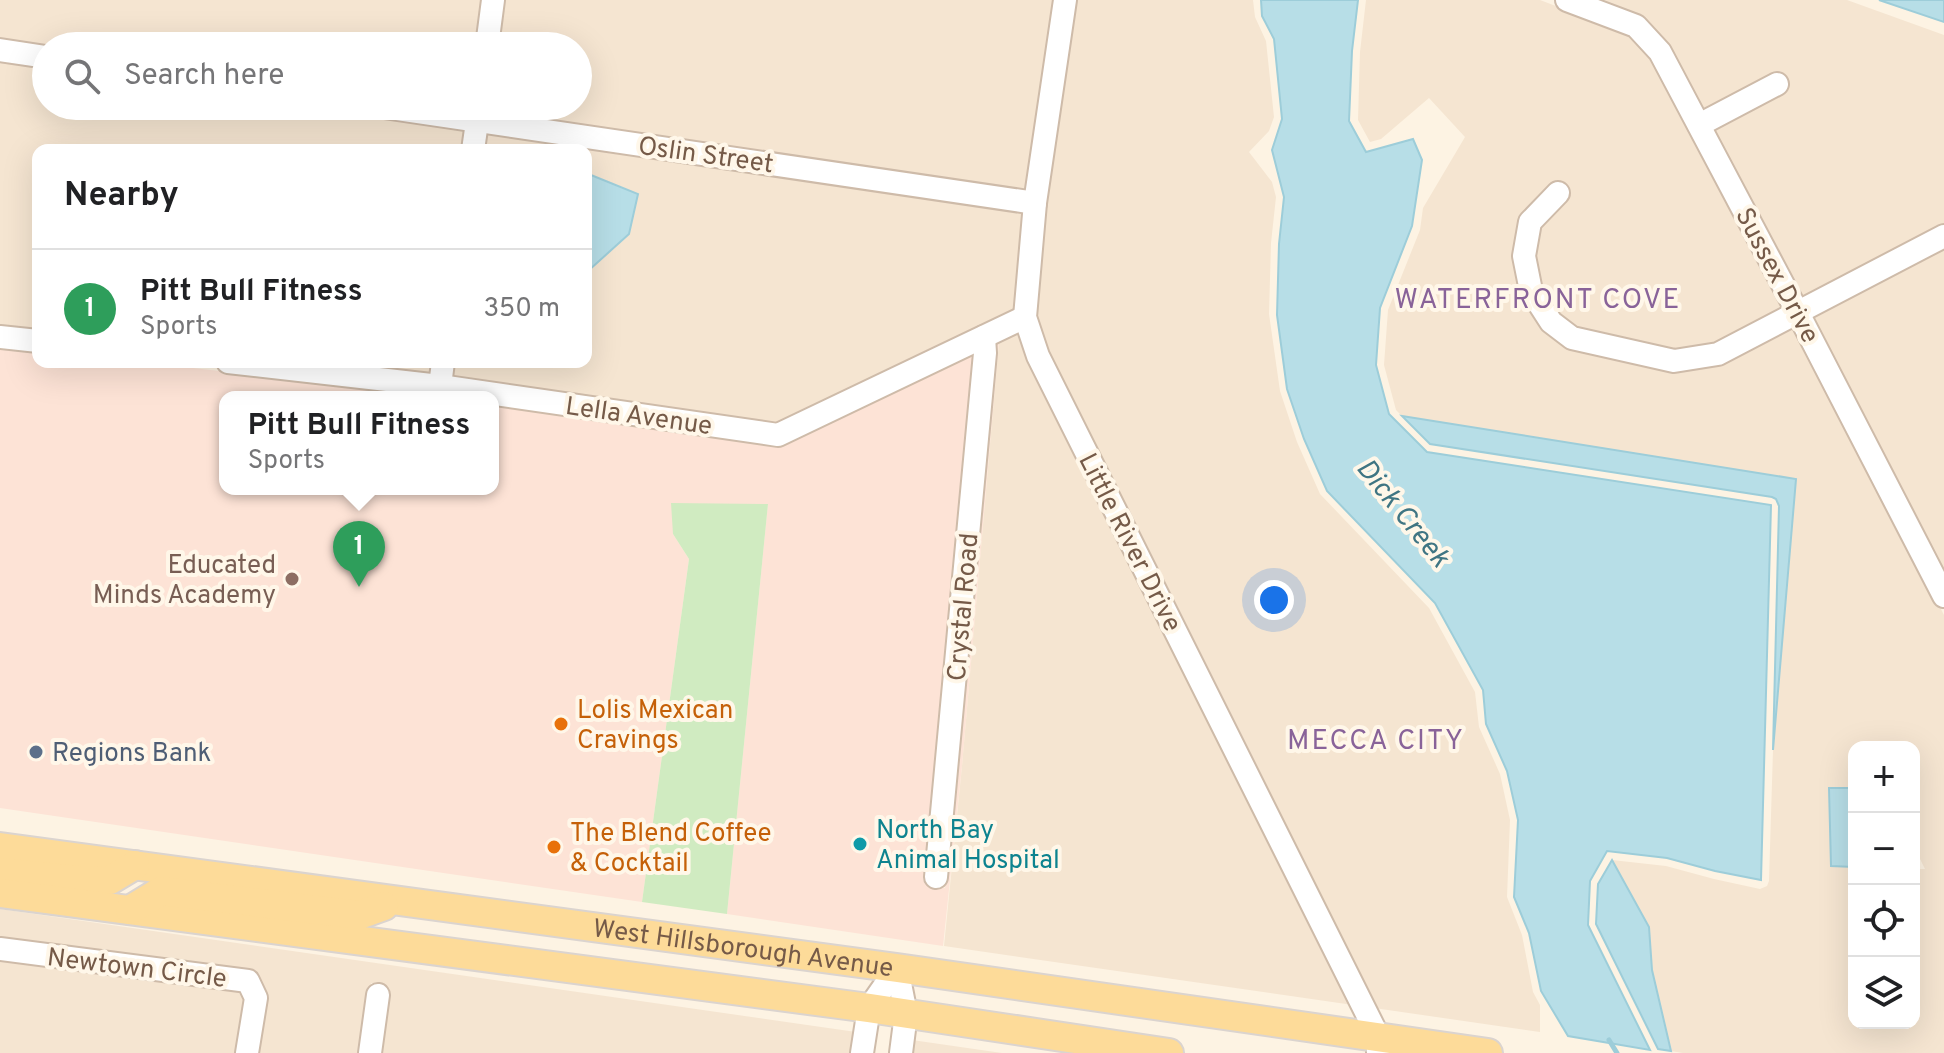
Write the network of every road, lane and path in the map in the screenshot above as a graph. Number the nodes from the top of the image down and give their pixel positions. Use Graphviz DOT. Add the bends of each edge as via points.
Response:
graph roads {
  1 [pos="493,0"];
  2 [pos="1065,0"];
  3 [pos="1567,0"];
  4 [pos="489,32"];
  5 [pos="0,50"];
  6 [pos="32,55"];
  7 [pos="1777,84"];
  8 [pos="477,120"];
  9 [pos="521,120"];
  10 [pos="1699,125"];
  11 [pos="474,144"];
  12 [pos="1558,193"];
  13 [pos="1035,203"];
  14 [pos="1944,236"];
  15 [pos="1798,313"];
  16 [pos="1025,317"];
  17 [pos="0,337"];
  18 [pos="984,337"];
  19 [pos="32,340"];
  20 [pos="281,368"];
  21 [pos="442,368"];
  22 [pos="440,386"];
  23 [pos="474,391"];
  24 [pos="499,395"];
  25 [pos="1944,596"];
  26 [pos="0,847"];
  27 [pos="135,865"];
  28 [pos="0,872"];
  29 [pos="936,877"];
  30 [pos="0,893"];
  31 [pos="400,901"];
  32 [pos="130,910"];
  33 [pos="0,949"];
  34 [pos="897,968"];
  35 [pos="378,995"];
  36 [pos="869,1008"];
  37 [pos="906,1014"];
  38 [pos="1378,1045"];
  39 [pos="247,1053"];
  40 [pos="370,1053"];
  41 [pos="862,1053"];
  42 [pos="901,1053"];
  43 [pos="1169,1053"];
  44 [pos="1488,1053"];
  1 -- 4 [label="street"];
  2 -- 13 [label="street, Little River Drive"];
  3 -- 10 [label="street, Sussex Drive" via="1636,26 1660,52"];
  5 -- 6 [label="street"];
  7 -- 10 [label="street"];
  8 -- 11 [label="street"];
  9 -- 13 [label="street, Oslin Street"];
  10 -- 15 [label="street, Sussex Drive"];
  12 -- 15 [label="street" via="1530,222 1524,256 1531,291 1551,322 1572,338 1674,361 1718,354"];
  13 -- 16 [label="street, Little River Drive"];
  14 -- 15 [label="street"];
  15 -- 25 [label="street, Sussex Drive"];
  16 -- 18 [label="street, Lella Avenue"];
  16 -- 38 [label="street, Little River Drive" via="1038,356"];
  17 -- 19 [label="street"];
  18 -- 24 [label="street, Lella Avenue" via="778,435"];
  18 -- 29 [label="street, Crystal Road"];
  20 -- 22 [label="street, Lella Avenue"];
  21 -- 22 [label="street"];
  22 -- 23 [label="street, Lella Avenue"];
  26 -- 27 [label="main road, West Hillsborough Avenue"];
  27 -- 28 [label="main road" via="110,880"];
  27 -- 31 [label="main road, West Hillsborough Avenue"];
  30 -- 32 [label="main road, West Hillsborough Avenue"];
  31 -- 32 [label="main road" via="359,915 161,891"];
  31 -- 34 [label="main road, West Hillsborough Avenue"];
  32 -- 36 [label="main road, West Hillsborough Avenue"];
  33 -- 39 [label="street, Newtown Circle" via="248,981 256,998"];
  34 -- 36 [label="street"];
  34 -- 37 [label="street"];
  34 -- 38 [label="main road, West Hillsborough Avenue"];
  35 -- 40 [label="street"];
  36 -- 37 [label="main road, West Hillsborough Avenue"];
  36 -- 41 [label="street"];
  37 -- 42 [label="street"];
  37 -- 43 [label="main road, West Hillsborough Avenue"];
  38 -- 44 [label="main road, West Hillsborough Avenue"];
}
